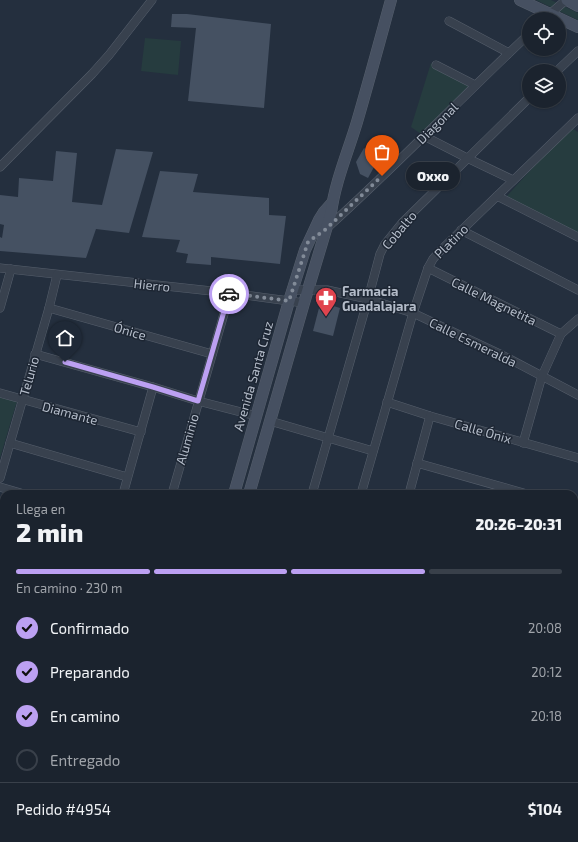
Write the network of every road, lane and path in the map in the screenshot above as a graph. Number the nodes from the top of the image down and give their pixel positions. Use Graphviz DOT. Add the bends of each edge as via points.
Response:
graph roads {
  1 [pos="152,0"];
  2 [pos="391,0"];
  3 [pos="520,0"];
  4 [pos="567,0"];
  5 [pos="578,6"];
  6 [pos="541,12"];
  7 [pos="553,12"];
  8 [pos="449,21"];
  9 [pos="566,23"];
  10 [pos="578,27"];
  11 [pos="522,41"];
  12 [pos="578,51"];
  13 [pos="509,53"];
  14 [pos="564,64"];
  15 [pos="436,65"];
  16 [pos="475,86"];
  17 [pos="522,105"];
  18 [pos="578,118"];
  19 [pos="570,125"];
  20 [pos="578,129"];
  21 [pos="424,136"];
  22 [pos="467,158"];
  23 [pos="0,167"];
  24 [pos="513,180"];
  25 [pos="497,196"];
  26 [pos="332,211"];
  27 [pos="326,229"];
  28 [pos="461,230"];
  29 [pos="578,237"];
  30 [pos="308,242"];
  31 [pos="0,268"];
  32 [pos="428,268"];
  33 [pos="11,269"];
  34 [pos="58,274"];
  35 [pos="309,290"];
  36 [pos="578,290"];
  37 [pos="230,293"];
  38 [pos="291,295"];
  39 [pos="368,299"];
  40 [pos="304,303"];
  41 [pos="0,308"];
  42 [pos="49,308"];
  43 [pos="413,313"];
  44 [pos="578,319"];
  45 [pos="561,334"];
  46 [pos="35,354"];
  47 [pos="212,354"];
  48 [pos="542,376"];
  49 [pos="153,387"];
  50 [pos="0,393"];
  51 [pos="578,395"];
  52 [pos="22,399"];
  53 [pos="198,401"];
  54 [pos="388,402"];
  55 [pos="256,416"];
  56 [pos="430,416"];
  57 [pos="270,421"];
  58 [pos="141,432"];
  59 [pos="328,438"];
  60 [pos="10,443"];
  61 [pos="523,443"];
  62 [pos="373,451"];
  63 [pos="578,458"];
  64 [pos="417,463"];
  65 [pos="128,477"];
  66 [pos="0,478"];
  67 [pos="0,487"];
  68 [pos="10,490"];
  69 [pos="124,490"];
  70 [pos="173,490"];
  71 [pos="235,490"];
  72 [pos="250,490"];
  73 [pos="313,490"];
  74 [pos="362,490"];
  75 [pos="410,490"];
  76 [pos="513,490"];
  1 -- 23 [label="street" via="92,74"];
  2 -- 26 [label="street, Avenida Santa Cruz" via="343,164"];
  3 -- 6 [label="street"];
  4 -- 5 [label="street"];
  4 -- 7 [label="street"];
  8 -- 13 [label="street"];
  9 -- 10 [label="street"];
  11 -- 13 [label="street, Diagonal"];
  12 -- 14 [label="street"];
  13 -- 16 [label="street, Diagonal"];
  15 -- 16 [label="street"];
  16 -- 21 [label="street, Diagonal"];
  17 -- 22 [label="street, Cobalto"];
  18 -- 19 [label="street, Platino"];
  19 -- 20 [label="street"];
  19 -- 24 [label="street, Platino"];
  21 -- 22 [label="street"];
  21 -- 26 [label="street, Diagonal"];
  22 -- 24 [label="street"];
  22 -- 39 [label="street, Cobalto" via="385,244"];
  24 -- 25 [label="street, Platino"];
  25 -- 28 [label="street, Platino"];
  25 -- 29 [label="street"];
  26 -- 27 [label="street, Avenida Santa Cruz"];
  26 -- 30 [label="street, Avenida Santa Cruz" via="317,224"];
  27 -- 30 [label="street"];
  27 -- 35 [label="street, Avenida Santa Cruz"];
  28 -- 32 [label="street, Platino" via="439,252"];
  28 -- 36 [label="street"];
  30 -- 38 [label="street, Avenida Santa Cruz"];
  31 -- 33 [label="street, Hierro"];
  32 -- 43 [label="street, Platino"];
  32 -- 45 [label="street, Calle Magnetita"];
  33 -- 34 [label="street, Hierro"];
  33 -- 41 [label="street"];
  34 -- 37 [label="street, Hierro"];
  34 -- 42 [label="street, Telurio"];
  35 -- 38 [label="street, Calle Esmeralda"];
  35 -- 39 [label="street, Calle Esmeralda" via="327,290"];
  35 -- 40 [label="street, Avenida Santa Cruz"];
  37 -- 38 [label="street, Hierro"];
  37 -- 47 [label="street, Aluminio"];
  38 -- 40 [label="street, Hierro"];
  38 -- 55 [label="street, Avenida Santa Cruz"];
  39 -- 43 [label="street, Calle Esmeralda"];
  39 -- 59 [label="street, Cobalto"];
  40 -- 57 [label="street, Avenida Santa Cruz"];
  42 -- 46 [label="street, Telurio"];
  42 -- 47 [label="street, Ónice"];
  43 -- 48 [label="street, Calle Esmeralda"];
  43 -- 54 [label="street, Platino"];
  44 -- 45 [label="street"];
  45 -- 48 [label="street"];
  46 -- 49 [label="street"];
  46 -- 52 [label="street, Telurio"];
  47 -- 53 [label="street, Aluminio"];
  48 -- 51 [label="street, Calle Esmeralda"];
  48 -- 61 [label="street"];
  49 -- 53 [label="street"];
  49 -- 58 [label="street"];
  50 -- 52 [label="street, Diamante"];
  52 -- 58 [label="street, Diamante"];
  52 -- 60 [label="street, Telurio"];
  53 -- 55 [label="street"];
  53 -- 70 [label="street, Aluminio"];
  54 -- 56 [label="street, Calle Ónix"];
  54 -- 62 [label="street, Platino"];
  55 -- 71 [label="street, Avenida Santa Cruz"];
  56 -- 61 [label="street, Calle Ónix"];
  56 -- 64 [label="street"];
  57 -- 59 [label="street"];
  57 -- 72 [label="street, Avenida Santa Cruz"];
  58 -- 65 [label="street"];
  59 -- 62 [label="street"];
  59 -- 73 [label="street, Cobalto"];
  60 -- 65 [label="street"];
  60 -- 66 [label="street, Telurio"];
  61 -- 63 [label="street, Calle Ónix"];
  62 -- 74 [label="street, Platino"];
  64 -- 75 [label="street"];
  64 -- 76 [label="street"];
  65 -- 69 [label="street"];
  67 -- 68 [label="street"];
}
